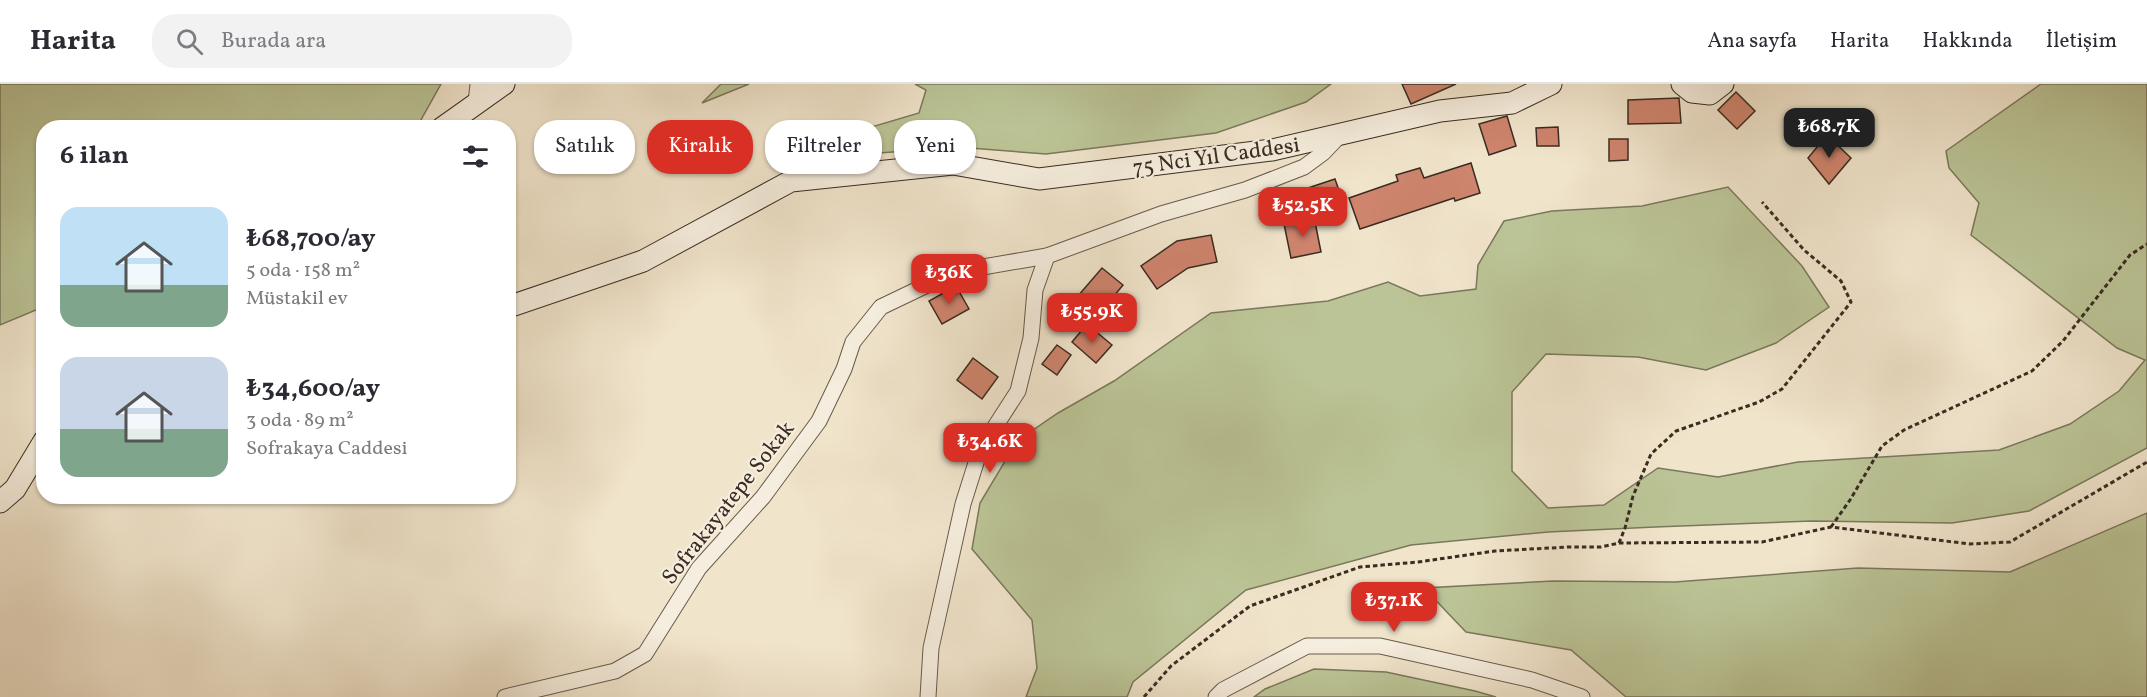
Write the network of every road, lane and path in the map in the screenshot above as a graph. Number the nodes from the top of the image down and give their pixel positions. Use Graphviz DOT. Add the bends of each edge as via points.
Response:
graph roads {
  1 [pos="504,84"];
  2 [pos="1551,84"];
  3 [pos="1682,84"];
  4 [pos="1723,84"];
  5 [pos="477,93"];
  6 [pos="450,120"];
  7 [pos="1342,134"];
  8 [pos="1762,202"];
  9 [pos="2147,244"];
  10 [pos="1047,256"];
  11 [pos="516,305"];
  12 [pos="36,454"];
  13 [pos="2147,462"];
  14 [pos="0,502"];
  15 [pos="1831,527"];
  16 [pos="1619,543"];
  17 [pos="505,697"];
  18 [pos="928,697"];
  19 [pos="1144,697"];
  20 [pos="1216,697"];
  21 [pos="1582,697"];
  1 -- 5 [label="street"];
  2 -- 7 [label="street, 75 Nci Yıl Caddesi" via="1512,104 1440,111"];
  3 -- 4 [label="street" via="1692,92 1710,94"];
  5 -- 6 [label="street"];
  7 -- 10 [label="street, Sofrakayatepe Sokak" via="1304,167"];
  7 -- 11 [label="street, 75 Nci Yıl Caddesi" via="1272,150 1039,179 953,164 791,181 643,261"];
  8 -- 16 [label="path" via="1803,250 1841,282 1851,302 1782,389 1759,402 1676,431 1651,454"];
  9 -- 15 [label="path" via="2130,255 2063,341 2032,371 1904,430 1882,446"];
  10 -- 17 [label="street, Sofrakayatepe Sokak" via="954,272 881,307 853,342 819,421 763,497 699,568 645,654 615,671"];
  10 -- 18 [label="street" via="1035,290 1031,338 1018,391 980,450 963,504 931,648"];
  12 -- 14 [label="street" via="15,489"];
  13 -- 15 [label="path" via="2010,542 1970,544"];
  15 -- 16 [label="path" via="1762,542"];
  16 -- 19 [label="path" via="1495,551 1360,567 1250,606 1171,666"];
  20 -- 21 [label="street" via="1307,646 1380,646 1532,680"];
}
